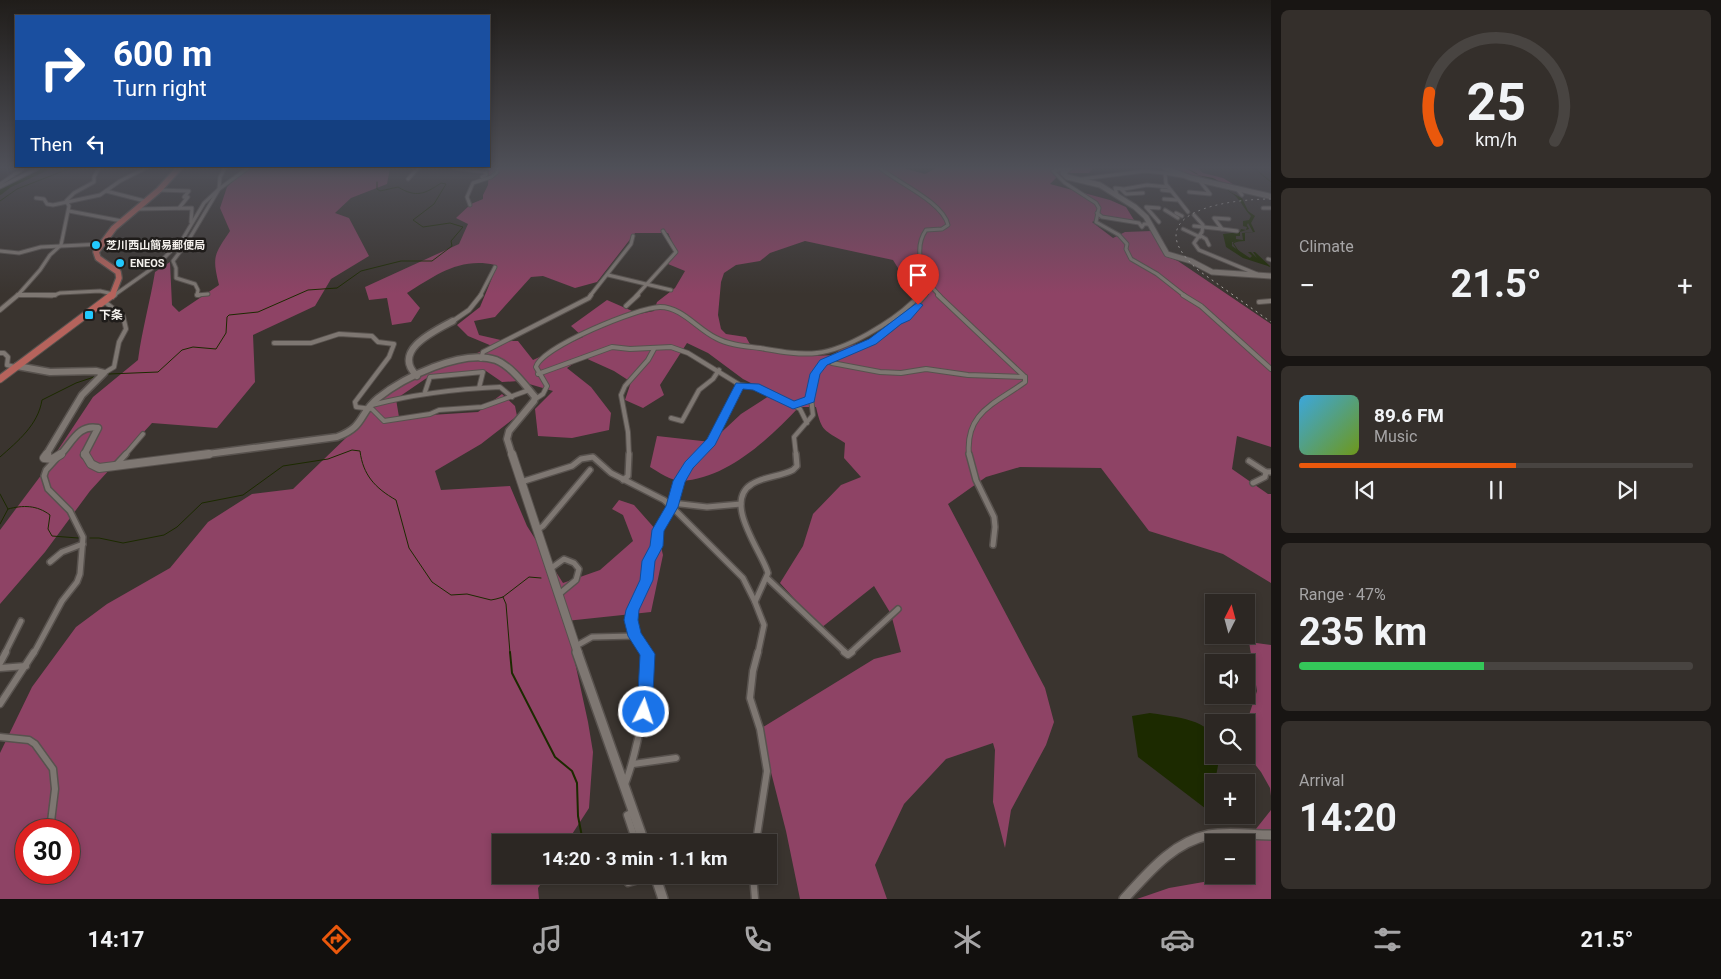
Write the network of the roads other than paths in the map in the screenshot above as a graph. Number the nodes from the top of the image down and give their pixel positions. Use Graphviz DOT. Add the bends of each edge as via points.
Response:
graph roads {
  1 [pos="134,210"];
  2 [pos="194,210"];
  3 [pos="200,210"];
  4 [pos="206,210"];
  5 [pos="938,210"];
  6 [pos="1098,210"];
  7 [pos="1139,210"];
  8 [pos="1148,210"];
  9 [pos="1164,210"];
  10 [pos="69,212"];
  11 [pos="1097,213"];
  12 [pos="1176,213"];
  13 [pos="1194,215"];
  14 [pos="1182,216"];
  15 [pos="1178,218"];
  16 [pos="1229,219"];
  17 [pos="122,221"];
  18 [pos="1158,222"];
  19 [pos="1150,224"];
  20 [pos="191,226"];
  21 [pos="1194,226"];
  22 [pos="1204,227"];
  23 [pos="1183,229"];
  24 [pos="1222,229"];
  25 [pos="663,231"];
  26 [pos="1237,231"];
  27 [pos="632,236"];
  28 [pos="1200,236"];
  29 [pos="102,244"];
  30 [pos="61,245"];
  31 [pos="1209,245"];
  32 [pos="173,247"];
  33 [pos="0,251"];
  34 [pos="495,267"];
  35 [pos="608,275"];
  36 [pos="1261,276"];
  37 [pos="1270,277"];
  38 [pos="648,285"];
  39 [pos="930,288"];
  40 [pos="671,290"];
  41 [pos="208,294"];
  42 [pos="18,296"];
  43 [pos="109,298"];
  44 [pos="1271,301"];
  45 [pos="913,302"];
  46 [pos="1259,302"];
  47 [pos="626,306"];
  48 [pos="0,310"];
  49 [pos="453,320"];
  50 [pos="274,342"];
  51 [pos="654,349"];
  52 [pos="0,353"];
  53 [pos="481,359"];
  54 [pos="828,360"];
  55 [pos="16,366"];
  56 [pos="1271,369"];
  57 [pos="719,370"];
  58 [pos="104,373"];
  59 [pos="538,374"];
  60 [pos="416,376"];
  61 [pos="1025,378"];
  62 [pos="0,379"];
  63 [pos="740,386"];
  64 [pos="479,388"];
  65 [pos="530,390"];
  66 [pos="425,392"];
  67 [pos="512,396"];
  68 [pos="534,400"];
  69 [pos="810,400"];
  70 [pos="793,405"];
  71 [pos="370,407"];
  72 [pos="671,418"];
  73 [pos="807,423"];
  74 [pos="143,434"];
  75 [pos="58,457"];
  76 [pos="1249,461"];
  77 [pos="114,467"];
  78 [pos="590,470"];
  79 [pos="1269,472"];
  80 [pos="623,480"];
  81 [pos="521,482"];
  82 [pos="1253,483"];
  83 [pos="740,504"];
  84 [pos="672,505"];
  85 [pos="536,531"];
  86 [pos="83,544"];
  87 [pos="993,545"];
  88 [pos="50,562"];
  89 [pos="549,570"];
  90 [pos="767,578"];
  91 [pos="558,594"];
  92 [pos="754,602"];
  93 [pos="898,609"];
  94 [pos="21,622"];
  95 [pos="635,636"];
  96 [pos="576,646"];
  97 [pos="0,663"];
  98 [pos="26,666"];
  99 [pos="0,668"];
  100 [pos="0,704"];
  101 [pos="0,737"];
  102 [pos="676,758"];
  103 [pos="633,764"];
  104 [pos="624,786"];
  105 [pos="633,812"];
  106 [pos="51,819"];
  107 [pos="633,834"];
  108 [pos="641,834"];
  109 [pos="757,834"];
  110 [pos="1271,835"];
  111 [pos="658,884"];
  112 [pos="754,884"];
  113 [pos="664,899"];
  114 [pos="755,899"];
  115 [pos="1124,899"];
  1 -- 17 [label="main road"];
  2 -- 20 [label="street"];
  3 -- 20 [label="street"];
  4 -- 41 [label="street" via="189,242 173,260 176,278 195,284 197,295"];
  5 -- 39 [label="street" via="946,216 948,225 942,230 926,230 917,250"];
  6 -- 11 [label="street"];
  7 -- 19 [label="street"];
  8 -- 18 [label="street"];
  9 -- 15 [label="street"];
  10 -- 17 [label="street"];
  10 -- 30 [label="street"];
  11 -- 19 [label="street" via="1139,223 1142,227"];
  11 -- 56 [label="street" via="1096,222 1119,235 1127,244 1131,259 1201,306"];
  12 -- 14 [label="street"];
  13 -- 22 [label="street" via="1203,221"];
  16 -- 24 [label="street" via="1214,218"];
  17 -- 29 [label="main road"];
  19 -- 36 [label="street" via="1164,250 1172,256 1212,272"];
  20 -- 32 [label="street"];
  21 -- 22 [label="street"];
  22 -- 24 [label="street"];
  22 -- 28 [label="street"];
  23 -- 28 [label="street"];
  24 -- 26 [label="street"];
  25 -- 38 [label="street" via="676,252"];
  27 -- 35 [label="street" via="631,244"];
  28 -- 31 [label="street"];
  28 -- 36 [label="street" via="1194,243 1199,250"];
  29 -- 30 [label="street"];
  29 -- 32 [label="street" via="126,241"];
  29 -- 43 [label="main road" via="96,256 119,276"];
  30 -- 33 [label="street" via="19,253"];
  30 -- 42 [label="street"];
  32 -- 43 [label="street" via="158,265"];
  34 -- 49 [label="street" via="474,307"];
  35 -- 38 [label="street"];
  35 -- 53 [label="street" via="589,298 483,352"];
  36 -- 37 [label="street"];
  38 -- 40 [label="street"];
  38 -- 47 [label="street"];
  39 -- 54 [label="street" via="906,318 872,342"];
  39 -- 61 [label="street"];
  42 -- 43 [label="street" via="100,292"];
  42 -- 48 [label="street"];
  43 -- 55 [label="main road"];
  43 -- 58 [label="street" via="124,316 126,329 115,351 114,367"];
  44 -- 46 [label="street"];
  45 -- 59 [label="street" via="904,312 833,350 814,354 729,343 683,315 654,308 568,341 539,360"];
  49 -- 60 [label="street" via="414,347 408,363"];
  50 -- 71 [label="street" via="311,343 339,334 372,336 378,342 394,344 389,357 355,402 356,407"];
  51 -- 57 [label="street" via="665,346 683,350"];
  51 -- 59 [label="street" via="612,346"];
  51 -- 80 [label="street" via="650,359 622,392 629,458 628,476"];
  52 -- 55 [label="street" via="8,357 7,365"];
  53 -- 60 [label="street" via="455,360"];
  53 -- 65 [label="street" via="498,362"];
  54 -- 61 [label="street" via="880,372 933,369 968,375"];
  54 -- 69 [label="street" via="815,374"];
  55 -- 58 [label="street" via="50,372 96,370"];
  55 -- 62 [label="main road"];
  57 -- 63 [label="street"];
  57 -- 72 [label="street" via="713,380 700,390 682,421"];
  58 -- 75 [label="street" via="82,395 44,458"];
  59 -- 68 [label="street" via="547,386 543,394"];
  60 -- 71 [label="street" via="381,396"];
  61 -- 87 [label="street" via="1025,382 982,414 967,436 978,485 996,524"];
  63 -- 70 [label="street" via="755,387"];
  63 -- 84 [label="street" via="711,442 679,481"];
  64 -- 66 [label="street"];
  64 -- 66 [label="street" via="483,372 430,377"];
  64 -- 67 [label="street" via="500,387"];
  65 -- 67 [label="street"];
  65 -- 68 [label="street"];
  66 -- 71 [label="street"];
  67 -- 71 [label="street" via="482,407 439,410 384,421"];
  68 -- 81 [label="street" via="507,435"];
  69 -- 70 [label="street"];
  69 -- 73 [label="street" via="813,415"];
  70 -- 73 [label="street" via="802,412"];
  71 -- 77 [label="street" via="358,427 336,437"];
  73 -- 83 [label="street" via="794,437 798,461 795,469 750,485 744,490"];
  74 -- 77 [label="street"];
  75 -- 77 [label="street" via="81,430 96,426 98,428 85,450 86,459 99,468"];
  75 -- 86 [label="street" via="44,476 48,489 70,511 83,537"];
  76 -- 79 [label="street"];
  78 -- 85 [label="street"];
  79 -- 82 [label="street"];
  80 -- 81 [label="street" via="596,459 587,457 572,466"];
  80 -- 84 [label="street"];
  81 -- 85 [label="street"];
  83 -- 84 [label="street" via="707,507"];
  83 -- 90 [label="street" via="754,545 768,570"];
  84 -- 92 [label="street" via="744,578"];
  84 -- 95 [label="street" via="658,530 646,580 632,610"];
  85 -- 89 [label="street"];
  86 -- 88 [label="street" via="62,552"];
  86 -- 98 [label="street" via="77,582 62,601"];
  89 -- 91 [label="street"];
  89 -- 91 [label="street" via="564,559 579,569 576,580"];
  90 -- 92 [label="street"];
  90 -- 93 [label="street" via="848,655"];
  91 -- 96 [label="street"];
  92 -- 109 [label="street" via="764,631 753,671 750,698 760,729 767,771"];
  94 -- 97 [label="street"];
  95 -- 96 [label="street" via="592,637"];
  95 -- 103 [label="street" via="648,654 648,665 644,712"];
  96 -- 104 [label="street"];
  98 -- 99 [label="street"];
  98 -- 100 [label="street"];
  101 -- 106 [label="street" via="29,740 53,769 55,790"];
  102 -- 103 [label="street"];
  103 -- 104 [label="street"];
  104 -- 105 [label="street"];
  105 -- 107 [label="street" via="627,815"];
  105 -- 108 [label="street"];
  110 -- 115 [label="street" via="1223,834 1192,839 1174,848"];
  111 -- 113 [label="street"];
  112 -- 114 [label="street"];
}
